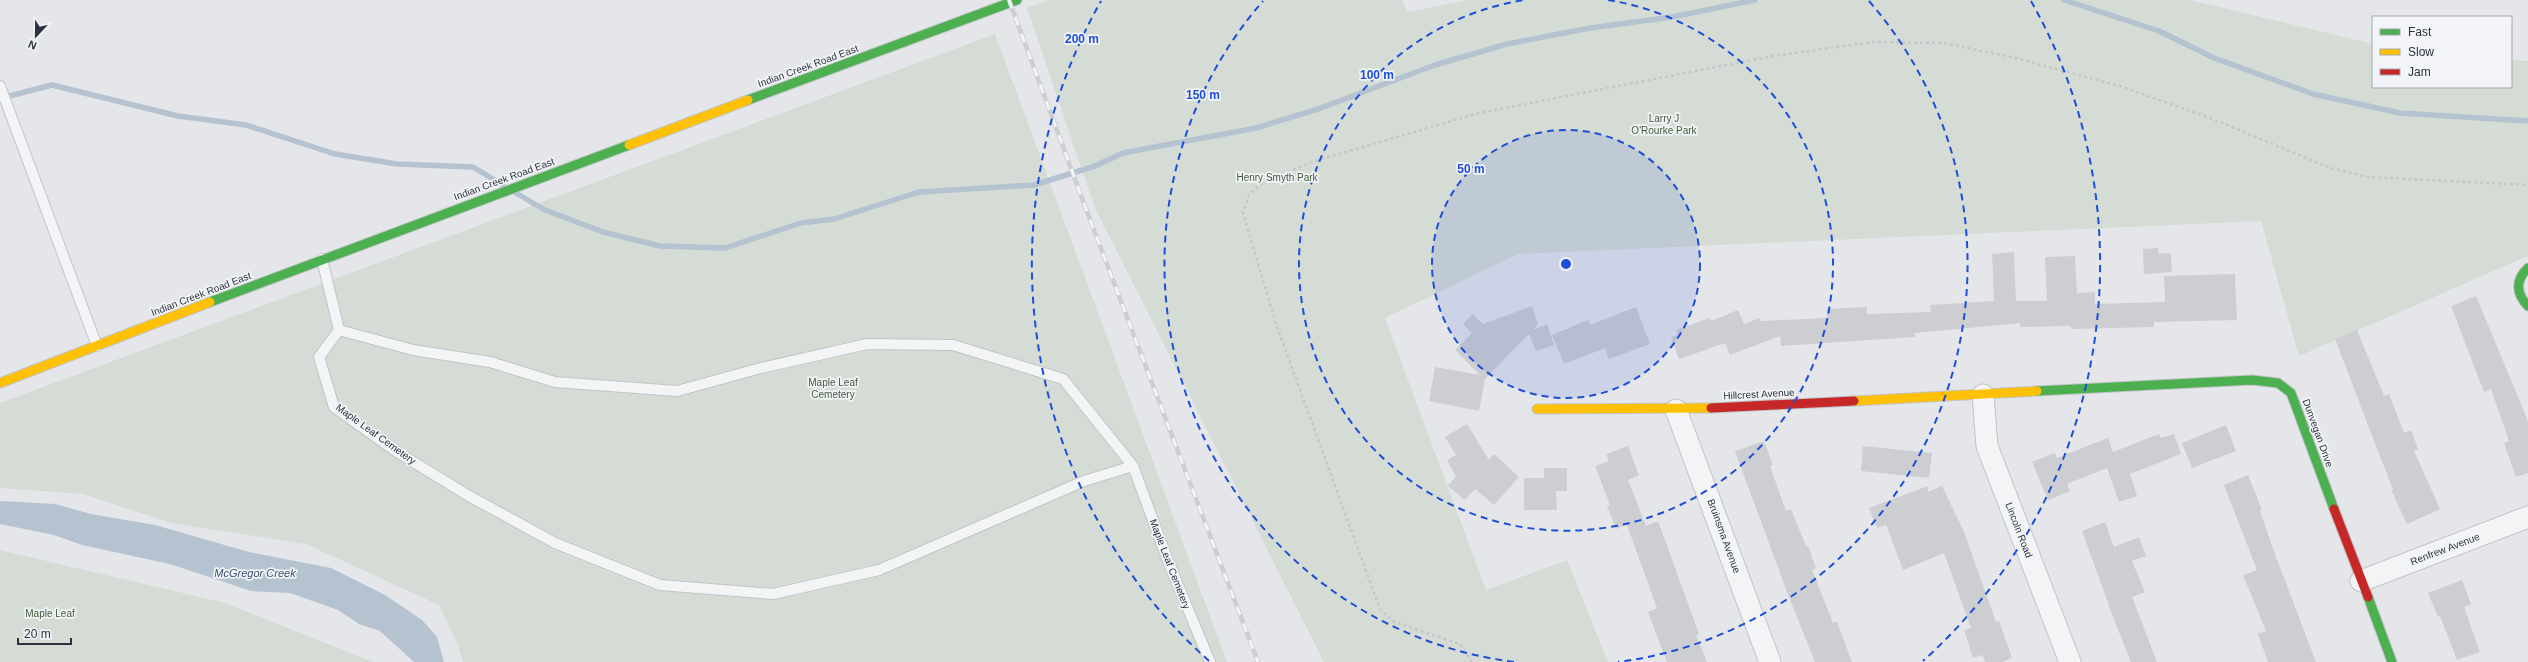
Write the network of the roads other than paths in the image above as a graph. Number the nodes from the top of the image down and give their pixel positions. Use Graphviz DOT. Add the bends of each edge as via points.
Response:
graph roads {
  1 [pos="1017,0"];
  2 [pos="0,86"];
  3 [pos="322,259"];
  4 [pos="2528,268"];
  5 [pos="2528,306"];
  6 [pos="339,330"];
  7 [pos="97,346"];
  8 [pos="0,384"];
  9 [pos="1982,395"];
  10 [pos="1537,409"];
  11 [pos="1676,410"];
  12 [pos="1133,466"];
  13 [pos="2528,517"];
  14 [pos="2361,581"];
  15 [pos="1210,662"];
  16 [pos="1770,662"];
  17 [pos="2070,662"];
  18 [pos="2392,662"];
  1 -- 3 [label="street, Indian Creek Road East"];
  2 -- 7 [label="lane"];
  3 -- 6 [label="lane"];
  3 -- 7 [label="street, Indian Creek Road East"];
  4 -- 5 [label="street" via="2521,274 2517,287 2522,301"];
  6 -- 12 [label="lane, Maple Leaf Cemetery" via="413,350 490,362 555,382 677,391 867,344 953,344 1063,379"];
  6 -- 12 [label="lane, Maple Leaf Cemetery" via="319,356 334,407 394,450 475,500 555,543 660,586 773,594 878,570 1084,481"];
  7 -- 8 [label="street, Indian Creek Road East"];
  9 -- 11 [label="street, Hillcrest Avenue"];
  9 -- 14 [label="street, Dunvegan Drive" via="2252,380 2278,383 2291,393"];
  9 -- 17 [label="street, Lincoln Road" via="1987,446"];
  10 -- 11 [label="street, Hillcrest Avenue"];
  11 -- 16 [label="street, Bruinsma Avenue"];
  12 -- 15 [label="lane, Maple Leaf Cemetery" via="1168,561"];
  13 -- 14 [label="street, Renfrew Avenue"];
  14 -- 18 [label="street, Dunvegan Drive"];
}
